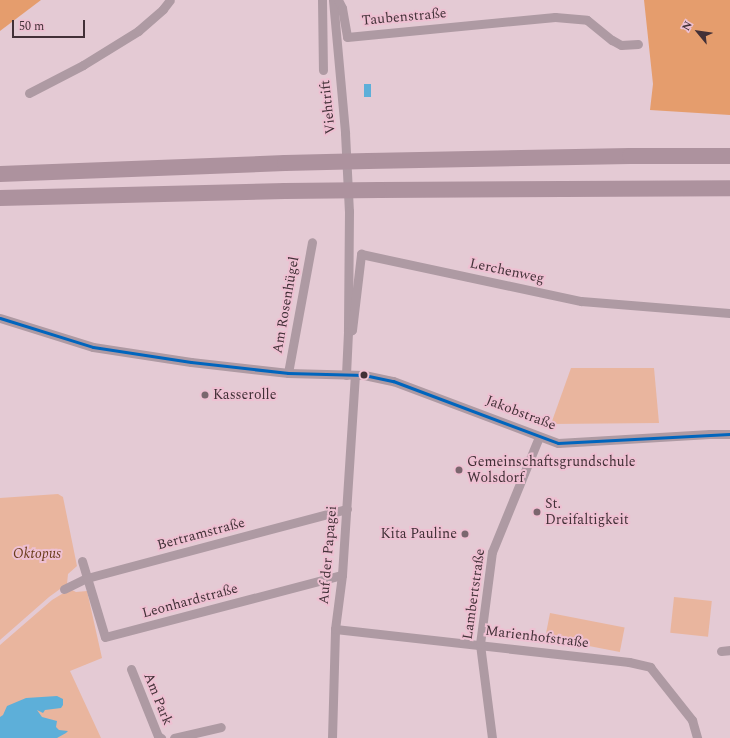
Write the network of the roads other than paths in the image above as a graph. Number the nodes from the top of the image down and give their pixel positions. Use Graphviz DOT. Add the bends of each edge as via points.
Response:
graph roads {
  1 [pos="170,0"];
  2 [pos="322,0"];
  3 [pos="333,0"];
  4 [pos="338,0"];
  5 [pos="638,44"];
  6 [pos="323,70"];
  7 [pos="30,94"];
  8 [pos="730,156"];
  9 [pos="0,174"];
  10 [pos="730,188"];
  11 [pos="0,198"];
  12 [pos="349,211"];
  13 [pos="312,242"];
  14 [pos="730,313"];
  15 [pos="0,318"];
  16 [pos="348,332"];
  17 [pos="288,372"];
  18 [pos="350,375"];
  19 [pos="730,434"];
  20 [pos="538,437"];
  21 [pos="347,510"];
  22 [pos="82,561"];
  23 [pos="342,575"];
  24 [pos="87,578"];
  25 [pos="64,589"];
  26 [pos="335,628"];
  27 [pos="480,644"];
  28 [pos="131,669"];
  29 [pos="221,726"];
  30 [pos="160,738"];
  31 [pos="174,738"];
  32 [pos="332,738"];
  33 [pos="492,738"];
  34 [pos="698,738"];
  1 -- 7 [label="street" via="138,31"];
  2 -- 6 [label="street, Viehtrift"];
  3 -- 12 [label="street, Viehtrift"];
  4 -- 5 [label="street, Taubenstraße" via="347,37 555,17 587,20 622,45"];
  8 -- 9 [label="highway, bridge" via="285,163"];
  10 -- 11 [label="highway, bridge" via="285,191"];
  12 -- 16 [label="street, Auf der Papagei"];
  13 -- 17 [label="street, Am Rosenhügel"];
  14 -- 16 [label="street, Lerchenweg" via="581,301 361,254 352,330"];
  15 -- 17 [label="street, Jakobstraße" via="93,347 190,362"];
  16 -- 18 [label="street, Auf der Papagei"];
  17 -- 18 [label="street, Jakobstraße"];
  18 -- 20 [label="street, Jakobstraße" via="393,381 484,414"];
  18 -- 21 [label="street, Auf der Papagei"];
  19 -- 20 [label="street, Jakobstraße" via="558,443"];
  20 -- 27 [label="street, Lambertstraße" via="492,552"];
  21 -- 23 [label="street, Auf der Papagei"];
  21 -- 24 [label="street, Bertramstraße"];
  22 -- 24 [label="street"];
  23 -- 24 [label="street, Leonhardstraße" via="105,637"];
  23 -- 26 [label="street, Auf der Papagei"];
  24 -- 25 [label="street, Bertramstraße"];
  26 -- 27 [label="street, Marienhofstraße"];
  26 -- 32 [label="street, Auf der Papagei"];
  27 -- 33 [label="street, Lambertstraße"];
  27 -- 34 [label="street, Marienhofstraße" via="629,662 650,667 692,720"];
  28 -- 30 [label="street, Am Park"];
  29 -- 31 [label="street, Am Park"];
}
